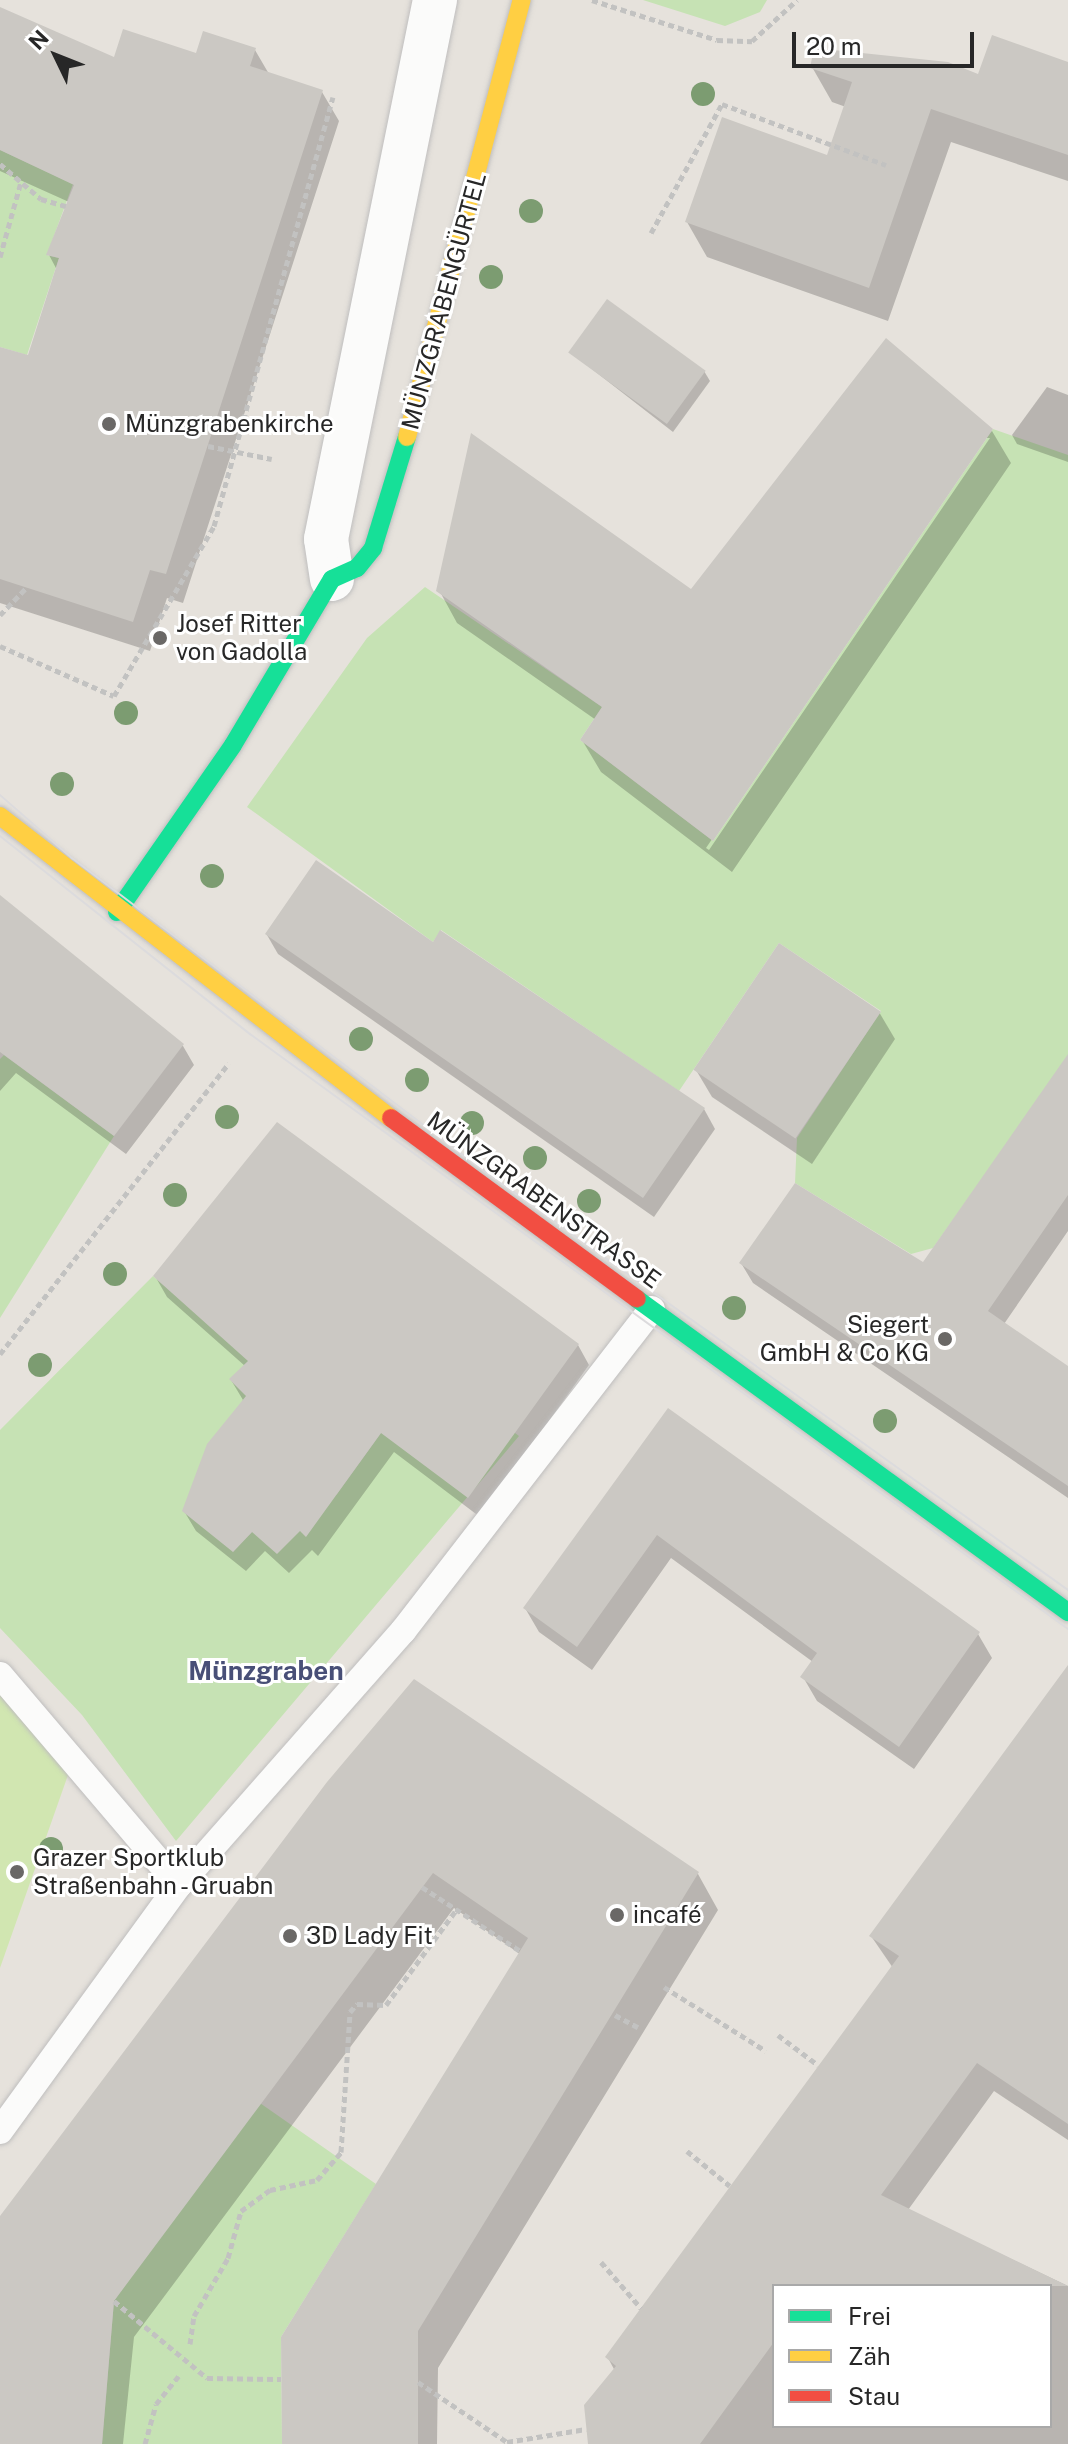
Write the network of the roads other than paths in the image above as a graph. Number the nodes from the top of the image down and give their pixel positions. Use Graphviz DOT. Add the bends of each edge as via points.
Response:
graph roads {
  1 [pos="435,0"];
  2 [pos="522,0"];
  3 [pos="332,579"];
  4 [pos="0,816"];
  5 [pos="117,912"];
  6 [pos="652,1309"];
  7 [pos="1068,1612"];
  8 [pos="0,1675"];
  9 [pos="179,1885"];
  10 [pos="0,2131"];
  1 -- 3 [label="street" via="326,539"];
  2 -- 3 [label="main road, MÜNZGRABENGÜRTEL" via="423,385 373,548 357,568"];
  3 -- 5 [label="main road, MÜNZGRABENGÜRTEL" via="233,745"];
  4 -- 5 [label="main road, MÜNZGRABENSTRASSE"];
  5 -- 6 [label="main road, MÜNZGRABENSTRASSE"];
  6 -- 7 [label="main road, MÜNZGRABENSTRASSE"];
  6 -- 9 [label="lane" via="403,1631"];
  8 -- 9 [label="lane"];
  9 -- 10 [label="lane"];
}
